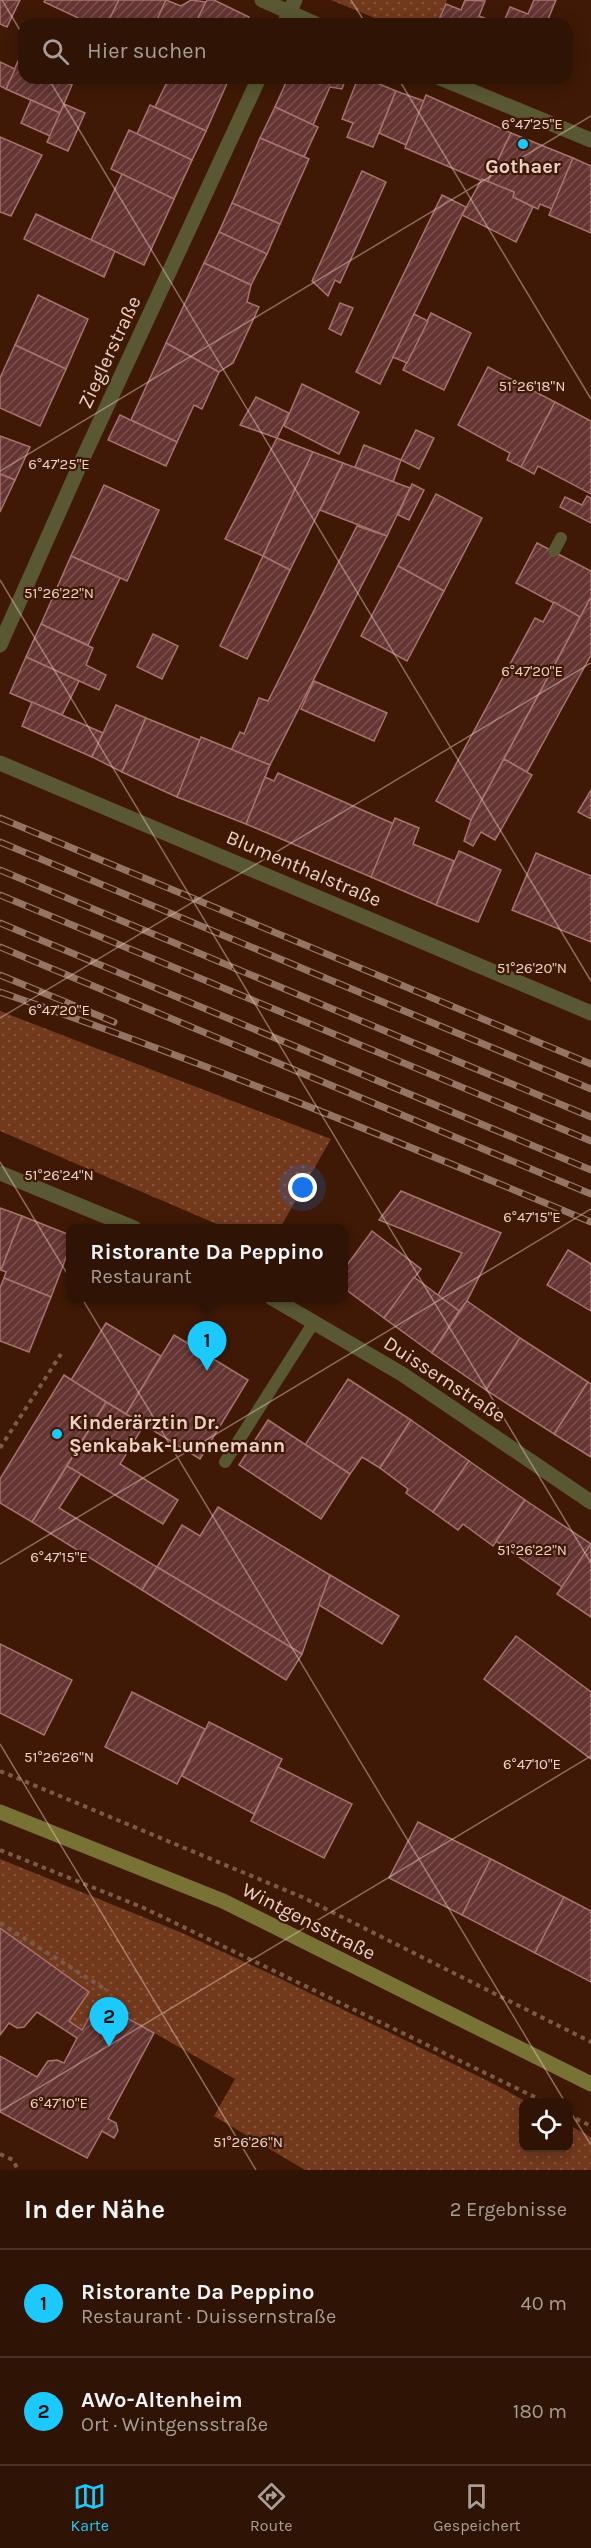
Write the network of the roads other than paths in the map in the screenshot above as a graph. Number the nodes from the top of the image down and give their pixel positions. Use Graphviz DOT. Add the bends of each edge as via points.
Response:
graph roads {
  1 [pos="262,0"];
  2 [pos="289,12"];
  3 [pos="256,84"];
  4 [pos="455,84"];
  5 [pos="591,140"];
  6 [pos="561,538"];
  7 [pos="554,551"];
  8 [pos="0,645"];
  9 [pos="0,763"];
  10 [pos="591,1013"];
  11 [pos="0,1173"];
  12 [pos="124,1224"];
  13 [pos="279,1302"];
  14 [pos="314,1322"];
  15 [pos="225,1462"];
  16 [pos="591,1503"];
  17 [pos="0,1812"];
  18 [pos="591,2084"];
  1 -- 2 [label="street"];
  3 -- 8 [label="street, Zieglerstraße"];
  4 -- 5 [label="street"];
  6 -- 7 [label="lane"];
  9 -- 10 [label="street, Blumenthalstraße"];
  11 -- 12 [label="street"];
  13 -- 14 [label="street, Duissernstraße"];
  14 -- 15 [label="lane"];
  14 -- 16 [label="street, Duissernstraße" via="402,1374"];
  17 -- 18 [label="main road, Wintgensstraße" via="223,1901"];
}
